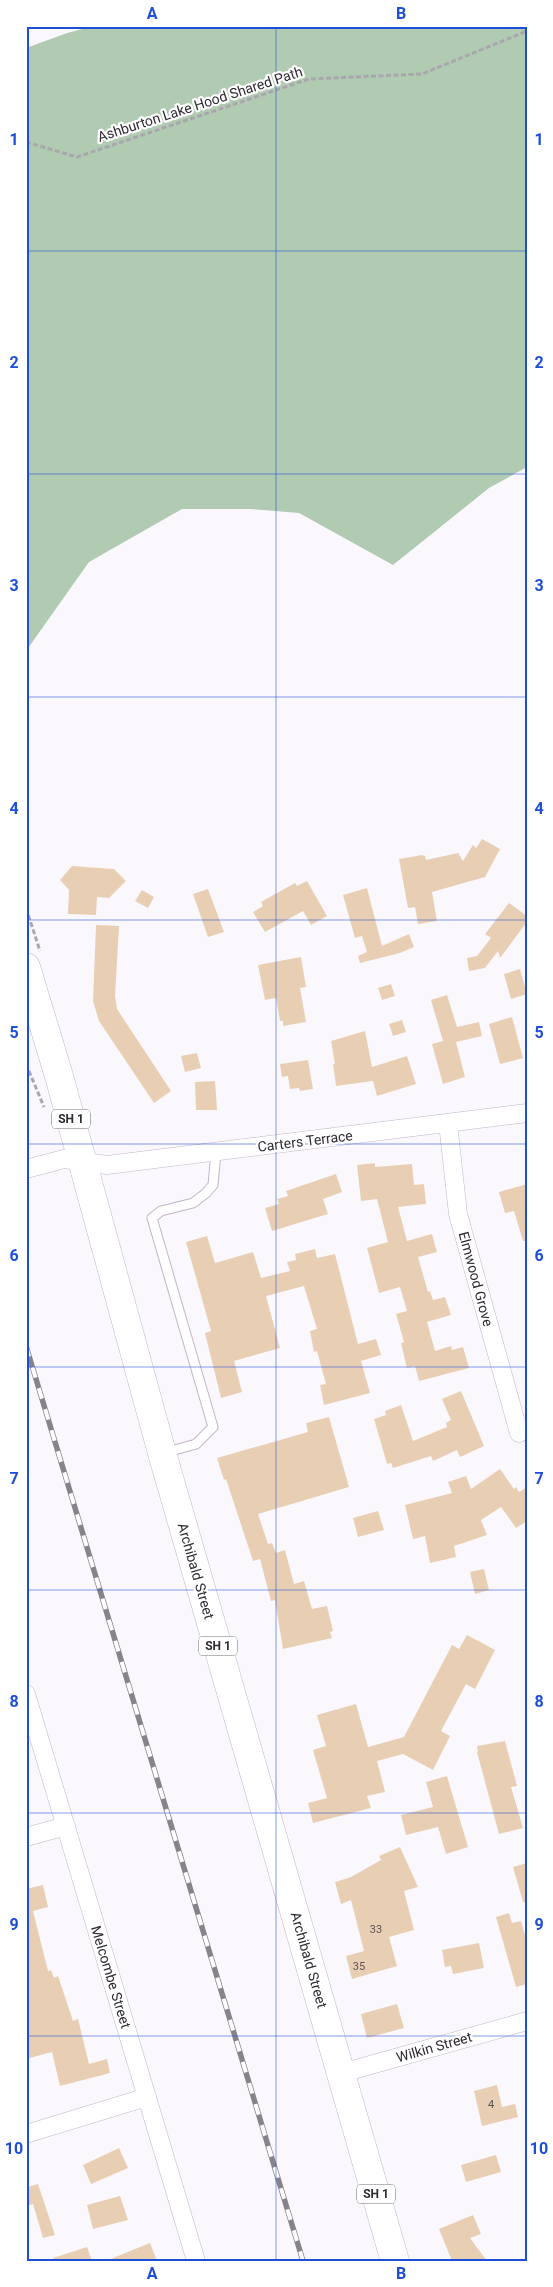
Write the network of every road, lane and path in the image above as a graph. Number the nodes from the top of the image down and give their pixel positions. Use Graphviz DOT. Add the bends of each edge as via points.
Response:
graph roads {
  1 [pos="527,31"];
  2 [pos="26,142"];
  3 [pos="26,967"];
  4 [pos="26,1064"];
  5 [pos="45,1111"];
  6 [pos="527,1113"];
  7 [pos="448,1123"];
  8 [pos="216,1152"];
  9 [pos="82,1162"];
  10 [pos="26,1169"];
  11 [pos="519,1433"];
  12 [pos="162,1453"];
  13 [pos="26,1694"];
  14 [pos="66,1826"];
  15 [pos="26,1838"];
  16 [pos="527,2021"];
  17 [pos="342,2073"];
  18 [pos="147,2097"];
  19 [pos="26,2134"];
  20 [pos="196,2261"];
  21 [pos="395,2261"];
  1 -- 2 [label="path, Ashburton Lake Hood Shared Path" via="422,74 309,79 77,158"];
  3 -- 9 [label="highway, Archibald Street / SH 1" via="60,1076"];
  4 -- 5 [label="path"];
  6 -- 7 [label="street, Carters Terrace"];
  7 -- 8 [label="street, Carters Terrace"];
  7 -- 11 [label="street, Elmwood Grove" via="458,1214"];
  8 -- 9 [label="street, Carters Terrace" via="107,1165"];
  8 -- 12 [label="lane" via="213,1185 206,1193 192,1203 161,1211 152,1218 213,1427 196,1444"];
  9 -- 10 [label="street" via="58,1159"];
  9 -- 12 [label="highway, Archibald Street / SH 1"];
  12 -- 17 [label="highway, Archibald Street / SH 1"];
  13 -- 14 [label="street, Melcombe Street"];
  14 -- 15 [label="street"];
  14 -- 18 [label="street, Melcombe Street"];
  16 -- 17 [label="street, Wilkin Street"];
  17 -- 21 [label="highway, Archibald Street / SH 1"];
  18 -- 19 [label="street"];
  18 -- 20 [label="street, Melcombe Street"];
}
